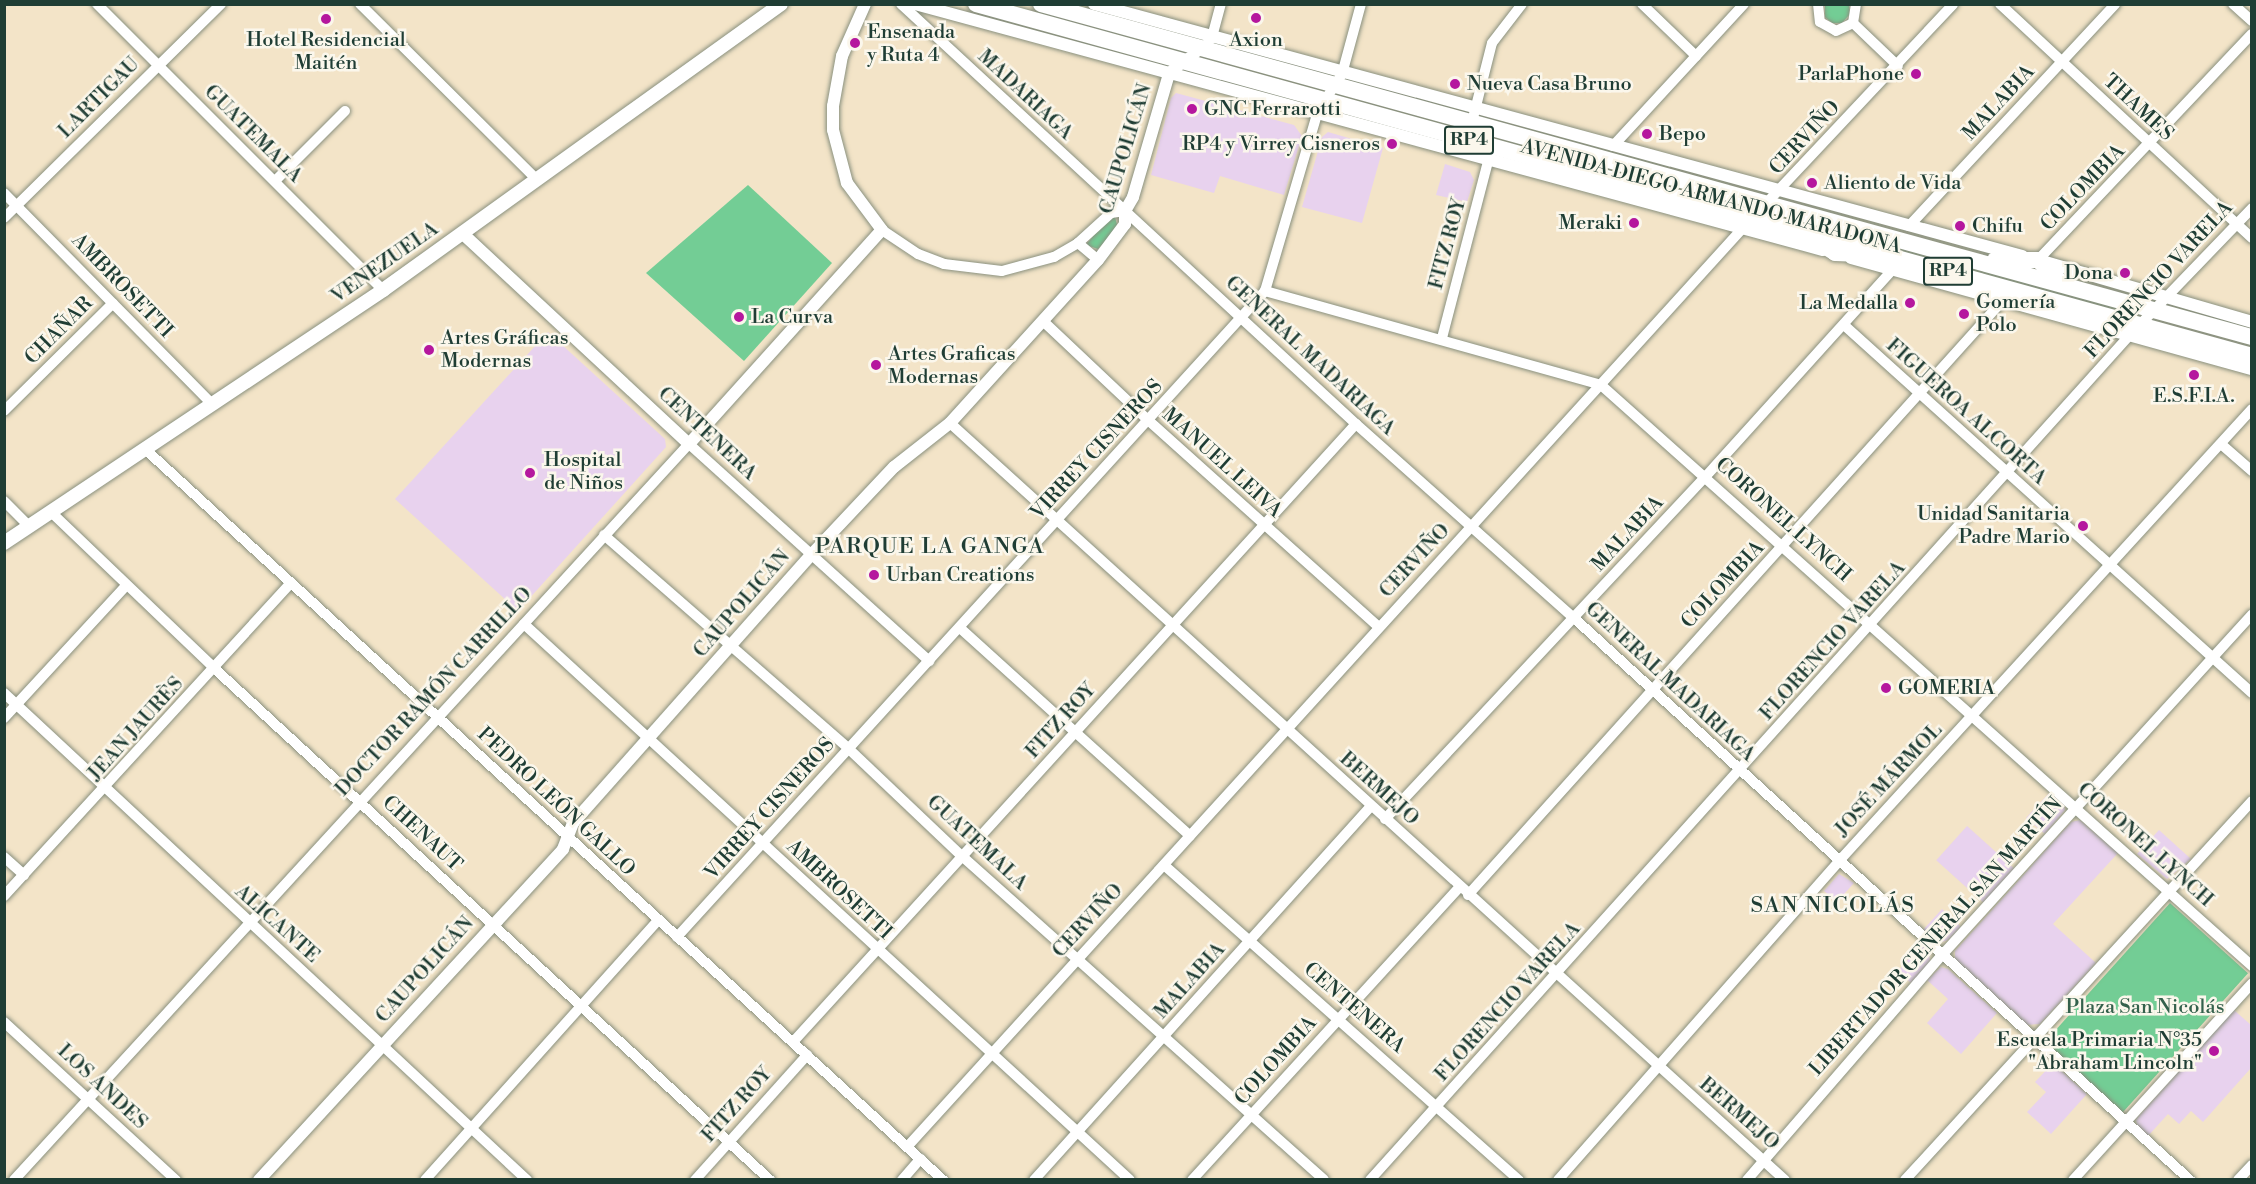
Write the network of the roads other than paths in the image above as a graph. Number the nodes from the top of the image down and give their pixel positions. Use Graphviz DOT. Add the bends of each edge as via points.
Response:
graph roads {
  1 [pos="97,4"];
  2 [pos="221,4"];
  3 [pos="360,4"];
  4 [pos="781,4"];
  5 [pos="865,4"];
  6 [pos="901,4"];
  7 [pos="915,4"];
  8 [pos="976,4"];
  9 [pos="1041,4"];
  10 [pos="1094,4"];
  11 [pos="1221,4"];
  12 [pos="1361,4"];
  13 [pos="1522,4"];
  14 [pos="1642,4"];
  15 [pos="1744,4"];
  16 [pos="1818,4"];
  17 [pos="1856,4"];
  18 [pos="1953,4"];
  19 [pos="2000,4"];
  20 [pos="2115,4"];
  21 [pos="2233,4"];
  22 [pos="2252,21"];
  23 [pos="1853,23"];
  24 [pos="2252,34"];
  25 [pos="1208,43"];
  26 [pos="1696,56"];
  27 [pos="1183,61"];
  28 [pos="2062,62"];
  29 [pos="158,65"];
  30 [pos="1898,66"];
  31 [pos="1169,74"];
  32 [pos="1338,79"];
  33 [pos="1320,105"];
  34 [pos="345,111"];
  35 [pos="1474,116"];
  36 [pos="1399,121"];
  37 [pos="2150,145"];
  38 [pos="1613,146"];
  39 [pos="1449,147"];
  40 [pos="1491,152"];
  41 [pos="536,179"];
  42 [pos="275,181"];
  43 [pos="1617,192"];
  44 [pos="4,193"];
  45 [pos="1775,197"];
  46 [pos="17,205"];
  47 [pos="2252,208"];
  48 [pos="1125,211"];
  49 [pos="4,218"];
  50 [pos="1749,223"];
  51 [pos="2236,224"];
  52 [pos="1909,226"];
  53 [pos="882,231"];
  54 [pos="1800,231"];
  55 [pos="462,233"];
  56 [pos="2252,238"];
  57 [pos="1078,243"];
  58 [pos="1834,253"];
  59 [pos="1098,260"];
  60 [pos="1973,260"];
  61 [pos="2038,260"];
  62 [pos="1892,262"];
  63 [pos="2065,286"];
  64 [pos="383,290"];
  65 [pos="1266,291"];
  66 [pos="2168,298"];
  67 [pos="2004,299"];
  68 [pos="113,303"];
  69 [pos="2154,311"];
  70 [pos="1243,318"];
  71 [pos="1044,322"];
  72 [pos="2252,322"];
  73 [pos="2142,324"];
  74 [pos="1844,325"];
  75 [pos="2129,336"];
  76 [pos="1442,338"];
  77 [pos="2252,338"];
  78 [pos="2220,346"];
  79 [pos="2252,356"];
  80 [pos="2252,363"];
  81 [pos="2252,369"];
  82 [pos="1601,385"];
  83 [pos="1919,394"];
  84 [pos="213,405"];
  85 [pos="2252,409"];
  86 [pos="4,411"];
  87 [pos="1148,420"];
  88 [pos="950,423"];
  89 [pos="1356,424"];
  90 [pos="689,444"];
  91 [pos="2221,444"];
  92 [pos="146,450"];
  93 [pos="2252,471"];
  94 [pos="2007,473"];
  95 [pos="1707,476"];
  96 [pos="4,501"];
  97 [pos="52,513"];
  98 [pos="1056,520"];
  99 [pos="1265,525"];
  100 [pos="30,526"];
  101 [pos="1472,526"];
  102 [pos="604,535"];
  103 [pos="4,543"];
  104 [pos="1784,546"];
  105 [pos="811,555"];
  106 [pos="2112,566"];
  107 [pos="291,583"];
  108 [pos="126,586"];
  109 [pos="2252,615"];
  110 [pos="1574,618"];
  111 [pos="524,624"];
  112 [pos="1174,625"];
  113 [pos="1873,626"];
  114 [pos="1379,627"];
  115 [pos="960,628"];
  116 [pos="733,645"];
  117 [pos="2213,658"];
  118 [pos="928,661"];
  119 [pos="215,669"];
  120 [pos="1651,690"];
  121 [pos="4,693"];
  122 [pos="2252,693"];
  123 [pos="17,705"];
  124 [pos="1974,715"];
  125 [pos="437,717"];
  126 [pos="4,718"];
  127 [pos="1286,730"];
  128 [pos="1076,732"];
  129 [pos="649,738"];
  130 [pos="849,749"];
  131 [pos="1741,771"];
  132 [pos="106,790"];
  133 [pos="361,801"];
  134 [pos="2252,801"];
  135 [pos="1371,806"];
  136 [pos="2076,806"];
  137 [pos="1385,819"];
  138 [pos="1190,836"];
  139 [pos="567,838"];
  140 [pos="763,844"];
  141 [pos="4,857"];
  142 [pos="963,857"];
  143 [pos="1840,860"];
  144 [pos="1164,865"];
  145 [pos="24,875"];
  146 [pos="1464,891"];
  147 [pos="2170,892"];
  148 [pos="4,896"];
  149 [pos="658,920"];
  150 [pos="249,923"];
  151 [pos="492,925"];
  152 [pos="677,937"];
  153 [pos="1249,942"];
  154 [pos="878,951"];
  155 [pos="1943,954"];
  156 [pos="1077,959"];
  157 [pos="2252,966"];
  158 [pos="1557,976"];
  159 [pos="2252,983"];
  160 [pos="582,1007"];
  161 [pos="1338,1018"];
  162 [pos="4,1022"];
  163 [pos="1163,1037"];
  164 [pos="2034,1038"];
  165 [pos="793,1042"];
  166 [pos="384,1046"];
  167 [pos="990,1053"];
  168 [pos="807,1055"];
  169 [pos="1660,1068"];
  170 [pos="89,1099"];
  171 [pos="1437,1107"];
  172 [pos="1251,1115"];
  173 [pos="2126,1121"];
  174 [pos="472,1128"];
  175 [pos="1078,1132"];
  176 [pos="729,1142"];
  177 [pos="907,1147"];
  178 [pos="920,1159"];
  179 [pos="1764,1160"];
  180 [pos="2252,1165"];
  181 [pos="14,1179"];
  182 [pos="176,1179"];
  183 [pos="260,1179"];
  184 [pos="425,1179"];
  185 [pos="527,1179"];
  186 [pos="695,1179"];
  187 [pos="770,1179"];
  188 [pos="902,1179"];
  189 [pos="943,1179"];
  190 [pos="1034,1179"];
  191 [pos="1130,1179"];
  192 [pos="1192,1179"];
  193 [pos="1324,1179"];
  194 [pos="1370,1179"];
  195 [pos="1519,1179"];
  196 [pos="1558,1179"];
  197 [pos="1747,1179"];
  198 [pos="1785,1179"];
  199 [pos="1905,1179"];
  200 [pos="2073,1179"];
  201 [pos="2190,1179"];
  202 [pos="2238,1179"];
  1 -- 29 [label="street, GUATEMALA"];
  2 -- 29 [label="street, LARTIGAU"];
  3 -- 41 [label="street"];
  4 -- 41 [label="main road, VENEZUELA"];
  5 -- 53 [label="street" via="843,56 833,106 833,130 837,159 847,183"];
  6 -- 48 [label="street, MADARIAGA"];
  7 -- 31 [label="street, AVENIDA DIEGO ARMANDO MARADONA"];
  8 -- 27 [label="main road, AVENIDA DIEGO ARMANDO MARADONA / RP4"];
  9 -- 25 [label="main road, AVENIDA DIEGO ARMANDO MARADONA / RP4"];
  10 -- 25 [label="street, AVENIDA DIEGO ARMANDO MARADONA"];
  11 -- 25 [label="street"];
  12 -- 32 [label="street, VIRREY CISNEROS"];
  13 -- 35 [label="street" via="1496,34"];
  14 -- 26 [label="street"];
  15 -- 26 [label="street"];
  16 -- 23 [label="street" via="1820,22 1830,30 1843,30"];
  17 -- 23 [label="street"];
  18 -- 30 [label="street, CERVIÑO"];
  19 -- 28 [label="street, THAMES"];
  20 -- 28 [label="street, MALABIA"];
  21 -- 22 [label="street"];
  23 -- 30 [label="street"];
  24 -- 37 [label="street, COLOMBIA"];
  25 -- 27 [label="street, CAUPOLICÁN"];
  25 -- 32 [label="main road, AVENIDA DIEGO ARMANDO MARADONA / RP4"];
  26 -- 38 [label="street"];
  27 -- 31 [label="street, CAUPOLICÁN"];
  27 -- 33 [label="main road, AVENIDA DIEGO ARMANDO MARADONA / RP4"];
  28 -- 37 [label="street, THAMES"];
  28 -- 52 [label="street, MALABIA"];
  29 -- 42 [label="street, GUATEMALA"];
  29 -- 46 [label="street, LARTIGAU"];
  30 -- 45 [label="street, CERVIÑO"];
  31 -- 33 [label="street, AVENIDA DIEGO ARMANDO MARADONA"];
  31 -- 48 [label="street, CAUPOLICÁN" via="1133,197"];
  32 -- 33 [label="street, VIRREY CISNEROS"];
  32 -- 35 [label="main road, AVENIDA DIEGO ARMANDO MARADONA / RP4"];
  33 -- 36 [label="main road, AVENIDA DIEGO ARMANDO MARADONA / RP4"];
  33 -- 39 [label="street, AVENIDA DIEGO ARMANDO MARADONA"];
  33 -- 65 [label="street, VIRREY CISNEROS"];
  34 -- 42 [label="street"];
  35 -- 38 [label="street, AVENIDA DIEGO ARMANDO MARADONA"];
  35 -- 45 [label="main road, AVENIDA DIEGO ARMANDO MARADONA / RP4"];
  36 -- 39 [label="main road"];
  36 -- 40 [label="main road, AVENIDA DIEGO ARMANDO MARADONA / RP4"];
  37 -- 51 [label="street, THAMES"];
  37 -- 61 [label="street, COLOMBIA"];
  38 -- 45 [label="street, AVENIDA DIEGO ARMANDO MARADONA"];
  39 -- 40 [label="main road"];
  40 -- 43 [label="street, AVENIDA DIEGO ARMANDO MARADONA"];
  40 -- 50 [label="main road, AVENIDA DIEGO ARMANDO MARADONA / RP4"];
  40 -- 76 [label="street, FITZ ROY"];
  41 -- 55 [label="main road, VENEZUELA"];
  42 -- 64 [label="street, GUATEMALA"];
  43 -- 50 [label="main road"];
  44 -- 46 [label="street, AMBROSETTI"];
  45 -- 50 [label="street, CERVIÑO"];
  45 -- 52 [label="street, AVENIDA DIEGO ARMANDO MARADONA"];
  45 -- 60 [label="main road, AVENIDA DIEGO ARMANDO MARADONA / RP4"];
  46 -- 49 [label="street, LARTIGAU"];
  46 -- 68 [label="street, AMBROSETTI"];
  47 -- 51 [label="street, FLORENCIO VARELA"];
  48 -- 57 [label="street" via="1111,213"];
  48 -- 59 [label="street, CAUPOLICÁN" via="1121,231"];
  48 -- 70 [label="street, GENERAL MADARIAGA"];
  50 -- 54 [label="main road, AVENIDA DIEGO ARMANDO MARADONA / RP4"];
  50 -- 58 [label="street, AVENIDA DIEGO ARMANDO MARADONA"];
  50 -- 82 [label="street, CERVIÑO"];
  51 -- 56 [label="street, THAMES"];
  51 -- 66 [label="street, FLORENCIO VARELA"];
  52 -- 61 [label="street, AVENIDA DIEGO ARMANDO MARADONA"];
  53 -- 57 [label="street" via="918,254 975,271 1002,272 1035,264"];
  53 -- 90 [label="street, DOCTOR RAMÓN CARRILLO"];
  54 -- 58 [label="main road"];
  54 -- 62 [label="main road, AVENIDA DIEGO ARMANDO MARADONA / RP4"];
  55 -- 64 [label="main road, VENEZUELA"];
  55 -- 90 [label="street, CENTENERA"];
  57 -- 59 [label="street"];
  58 -- 62 [label="main road"];
  59 -- 71 [label="street, CAUPOLICÁN"];
  60 -- 61 [label="main road"];
  60 -- 63 [label="main road, AVENIDA DIEGO ARMANDO MARADONA / RP4"];
  61 -- 63 [label="main road"];
  61 -- 66 [label="street, AVENIDA DIEGO ARMANDO MARADONA"];
  62 -- 67 [label="street, AVENIDA DIEGO ARMANDO MARADONA"];
  62 -- 73 [label="main road, AVENIDA DIEGO ARMANDO MARADONA / RP4"];
  62 -- 74 [label="street, MALABIA"];
  63 -- 69 [label="main road, AVENIDA DIEGO ARMANDO MARADONA / RP4"];
  64 -- 84 [label="main road, VENEZUELA"];
  65 -- 70 [label="street, VIRREY CISNEROS"];
  65 -- 76 [label="street, CORONEL LYNCH"];
  66 -- 69 [label="street, FLORENCIO VARELA"];
  66 -- 72 [label="street, AVENIDA DIEGO ARMANDO MARADONA"];
  67 -- 75 [label="street, AVENIDA DIEGO ARMANDO MARADONA"];
  67 -- 83 [label="street, COLOMBIA"];
  68 -- 84 [label="street, AMBROSETTI"];
  68 -- 86 [label="street, CHAÑAR"];
  69 -- 73 [label="street, FLORENCIO VARELA"];
  69 -- 77 [label="main road, AVENIDA DIEGO ARMANDO MARADONA / RP4"];
  70 -- 87 [label="street, VIRREY CISNEROS"];
  70 -- 89 [label="street, GENERAL MADARIAGA"];
  71 -- 87 [label="street, MANUEL LEIVA"];
  71 -- 88 [label="street, CAUPOLICÁN"];
  73 -- 75 [label="street, FLORENCIO VARELA"];
  73 -- 78 [label="main road, AVENIDA DIEGO ARMANDO MARADONA / RP4"];
  74 -- 83 [label="street, FIGUEROA ALCORTA"];
  74 -- 95 [label="street, MALABIA"];
  75 -- 81 [label="street, AVENIDA DIEGO ARMANDO MARADONA"];
  75 -- 94 [label="street, FLORENCIO VARELA"];
  76 -- 82 [label="street, CORONEL LYNCH"];
  78 -- 79 [label="main road, AVENIDA DIEGO ARMANDO MARADONA / RP4"];
  78 -- 80 [label="main road"];
  82 -- 95 [label="street, CORONEL LYNCH"];
  82 -- 101 [label="street, CERVIÑO"];
  83 -- 94 [label="street, FIGUEROA ALCORTA"];
  83 -- 104 [label="street, COLOMBIA"];
  84 -- 92 [label="main road, VENEZUELA"];
  85 -- 91 [label="street, JOSÉ MÁRMOL"];
  87 -- 98 [label="street, VIRREY CISNEROS"];
  87 -- 99 [label="street, MANUEL LEIVA"];
  88 -- 98 [label="street, BERMEJO"];
  88 -- 105 [label="street, CAUPOLICÁN" via="894,467"];
  89 -- 99 [label="street, FITZ ROY"];
  89 -- 101 [label="street, GENERAL MADARIAGA"];
  90 -- 102 [label="street, DOCTOR RAMÓN CARRILLO"];
  90 -- 105 [label="street, CENTENERA"];
  91 -- 93 [label="street"];
  91 -- 106 [label="street, JOSÉ MÁRMOL"];
  92 -- 97 [label="main road, VENEZUELA"];
  92 -- 107 [label="street, PEDRO LEÓN GALLO"];
  94 -- 106 [label="street, FIGUEROA ALCORTA"];
  94 -- 113 [label="street, FLORENCIO VARELA"];
  95 -- 104 [label="street, CORONEL LYNCH"];
  95 -- 110 [label="street, MALABIA"];
  96 -- 100 [label="street"];
  97 -- 100 [label="main road, VENEZUELA"];
  97 -- 108 [label="street, CHENAUT"];
  98 -- 112 [label="street, BERMEJO"];
  98 -- 115 [label="street, VIRREY CISNEROS"];
  99 -- 112 [label="street, FITZ ROY"];
  99 -- 114 [label="street, MANUEL LEIVA"];
  100 -- 103 [label="main road, VENEZUELA"];
  101 -- 110 [label="street, GENERAL MADARIAGA"];
  101 -- 114 [label="street, CERVIÑO"];
  102 -- 111 [label="street, DOCTOR RAMÓN CARRILLO"];
  102 -- 116 [label="street, GUATEMALA"];
  104 -- 113 [label="street, CORONEL LYNCH"];
  104 -- 120 [label="street, COLOMBIA"];
  105 -- 116 [label="street, CAUPOLICÁN"];
  105 -- 118 [label="street, CENTENERA"];
  106 -- 117 [label="street, FIGUEROA ALCORTA"];
  106 -- 124 [label="street, JOSÉ MÁRMOL"];
  107 -- 119 [label="street, JEAN JAURÈS"];
  107 -- 125 [label="street, PEDRO LEÓN GALLO"];
  108 -- 119 [label="street, CHENAUT"];
  108 -- 123 [label="street"];
  109 -- 117 [label="street, LIBERTADOR GENERAL SAN MARTÍN"];
  110 -- 120 [label="street, GENERAL MADARIAGA"];
  110 -- 137 [label="street, MALABIA"];
  111 -- 125 [label="street, DOCTOR RAMÓN CARRILLO"];
  111 -- 129 [label="street, AMBROSETTI"];
  112 -- 127 [label="street, BERMEJO"];
  112 -- 128 [label="street, FITZ ROY"];
  113 -- 124 [label="street, CORONEL LYNCH"];
  113 -- 131 [label="street, FLORENCIO VARELA"];
  114 -- 127 [label="street, CERVIÑO"];
  115 -- 118 [label="street, VIRREY CISNEROS"];
  115 -- 128 [label="street"];
  116 -- 129 [label="street, CAUPOLICÁN"];
  116 -- 130 [label="street, GUATEMALA"];
  117 -- 122 [label="street, FIGUEROA ALCORTA"];
  117 -- 136 [label="street, LIBERTADOR GENERAL SAN MARTÍN"];
  118 -- 130 [label="street, VIRREY CISNEROS"];
  119 -- 132 [label="street, JEAN JAURÈS"];
  119 -- 133 [label="street, CHENAUT"];
  120 -- 131 [label="street, GENERAL MADARIAGA"];
  120 -- 146 [label="street, COLOMBIA"];
  121 -- 123 [label="street, ALICANTE"];
  123 -- 126 [label="street"];
  123 -- 132 [label="street, ALICANTE"];
  124 -- 136 [label="street, CORONEL LYNCH"];
  124 -- 143 [label="street, JOSÉ MÁRMOL"];
  125 -- 133 [label="street, DOCTOR RAMÓN CARRILLO"];
  125 -- 139 [label="street, PEDRO LEÓN GALLO"];
  127 -- 135 [label="street, BERMEJO"];
  127 -- 138 [label="street, CERVIÑO"];
  128 -- 138 [label="street"];
  128 -- 142 [label="street, FITZ ROY"];
  129 -- 139 [label="street, CAUPOLICÁN" via="573,823"];
  129 -- 140 [label="street, AMBROSETTI"];
  130 -- 140 [label="street, VIRREY CISNEROS"];
  130 -- 142 [label="street, GUATEMALA"];
  131 -- 143 [label="street, GENERAL MADARIAGA"];
  131 -- 158 [label="street, FLORENCIO VARELA"];
  132 -- 145 [label="street, JEAN JAURÈS"];
  132 -- 150 [label="street, ALICANTE"];
  133 -- 150 [label="street, DOCTOR RAMÓN CARRILLO"];
  133 -- 151 [label="street, CHENAUT"];
  134 -- 147 [label="street"];
  135 -- 137 [label="street, BERMEJO"];
  135 -- 153 [label="street, MALABIA"];
  136 -- 147 [label="street, CORONEL LYNCH"];
  136 -- 155 [label="street, LIBERTADOR GENERAL SAN MARTÍN"];
  137 -- 146 [label="street, BERMEJO"];
  138 -- 144 [label="street, CERVIÑO"];
  139 -- 149 [label="street, PEDRO LEÓN GALLO"];
  139 -- 151 [label="street, CAUPOLICÁN" via="563,849"];
  140 -- 152 [label="street, VIRREY CISNEROS"];
  140 -- 154 [label="street, AMBROSETTI"];
  141 -- 145 [label="street"];
  142 -- 154 [label="street, FITZ ROY"];
  142 -- 156 [label="street, GUATEMALA"];
  143 -- 155 [label="street, GENERAL MADARIAGA"];
  143 -- 169 [label="street, JOSÉ MÁRMOL"];
  144 -- 153 [label="street, CENTENERA"];
  144 -- 156 [label="street, CERVIÑO"];
  145 -- 148 [label="street, JEAN JAURÈS"];
  146 -- 158 [label="street, BERMEJO"];
  146 -- 161 [label="street, COLOMBIA"];
  147 -- 157 [label="street, CORONEL LYNCH"];
  147 -- 164 [label="street"];
  149 -- 152 [label="street, PEDRO LEÓN GALLO"];
  149 -- 160 [label="street"];
  150 -- 166 [label="street, ALICANTE"];
  150 -- 170 [label="street, DOCTOR RAMÓN CARRILLO"];
  151 -- 160 [label="street, CHENAUT"];
  151 -- 166 [label="street, CAUPOLICÁN"];
  152 -- 165 [label="street, PEDRO LEÓN GALLO"];
  153 -- 161 [label="street, CENTENERA"];
  153 -- 163 [label="street, MALABIA"];
  154 -- 165 [label="street, FITZ ROY"];
  154 -- 167 [label="street, AMBROSETTI"];
  155 -- 164 [label="street, GENERAL MADARIAGA"];
  155 -- 179 [label="street, LIBERTADOR GENERAL SAN MARTÍN"];
  156 -- 163 [label="street, GUATEMALA"];
  156 -- 167 [label="street, CERVIÑO"];
  158 -- 169 [label="street, BERMEJO"];
  158 -- 171 [label="street, FLORENCIO VARELA"];
  159 -- 173 [label="street"];
  160 -- 174 [label="street"];
  160 -- 176 [label="street, CHENAUT"];
  161 -- 171 [label="street, CENTENERA"];
  161 -- 172 [label="street, COLOMBIA"];
  162 -- 170 [label="street, LOS ANDES"];
  163 -- 172 [label="street, GUATEMALA"];
  163 -- 175 [label="street, MALABIA"];
  164 -- 173 [label="street, GENERAL MADARIAGA"];
  164 -- 199 [label="street"];
  165 -- 168 [label="street, PEDRO LEÓN GALLO"];
  166 -- 174 [label="street, ALICANTE"];
  166 -- 183 [label="street, CAUPOLICÁN"];
  167 -- 175 [label="street, AMBROSETTI"];
  167 -- 177 [label="street, CERVIÑO"];
  168 -- 176 [label="street, FITZ ROY"];
  168 -- 177 [label="street, PEDRO LEÓN GALLO"];
  169 -- 179 [label="street, BERMEJO"];
  169 -- 196 [label="street, JOSÉ MÁRMOL"];
  170 -- 181 [label="street, DOCTOR RAMÓN CARRILLO"];
  170 -- 182 [label="street, LOS ANDES"];
  171 -- 194 [label="street, FLORENCIO VARELA"];
  171 -- 195 [label="street, CENTENERA"];
  172 -- 192 [label="street, COLOMBIA"];
  172 -- 193 [label="street, GUATEMALA"];
  173 -- 200 [label="street"];
  173 -- 201 [label="street, GENERAL MADARIAGA"];
  174 -- 184 [label="street"];
  174 -- 185 [label="street, ALICANTE"];
  175 -- 190 [label="street, MALABIA"];
  175 -- 191 [label="street, AMBROSETTI"];
  176 -- 186 [label="street, FITZ ROY"];
  176 -- 187 [label="street, CHENAUT"];
  177 -- 178 [label="street, PEDRO LEÓN GALLO"];
  178 -- 188 [label="street"];
  178 -- 189 [label="street, PEDRO LEÓN GALLO"];
  179 -- 197 [label="street, LIBERTADOR GENERAL SAN MARTÍN"];
  179 -- 198 [label="street, BERMEJO"];
  180 -- 202 [label="street"];
}
